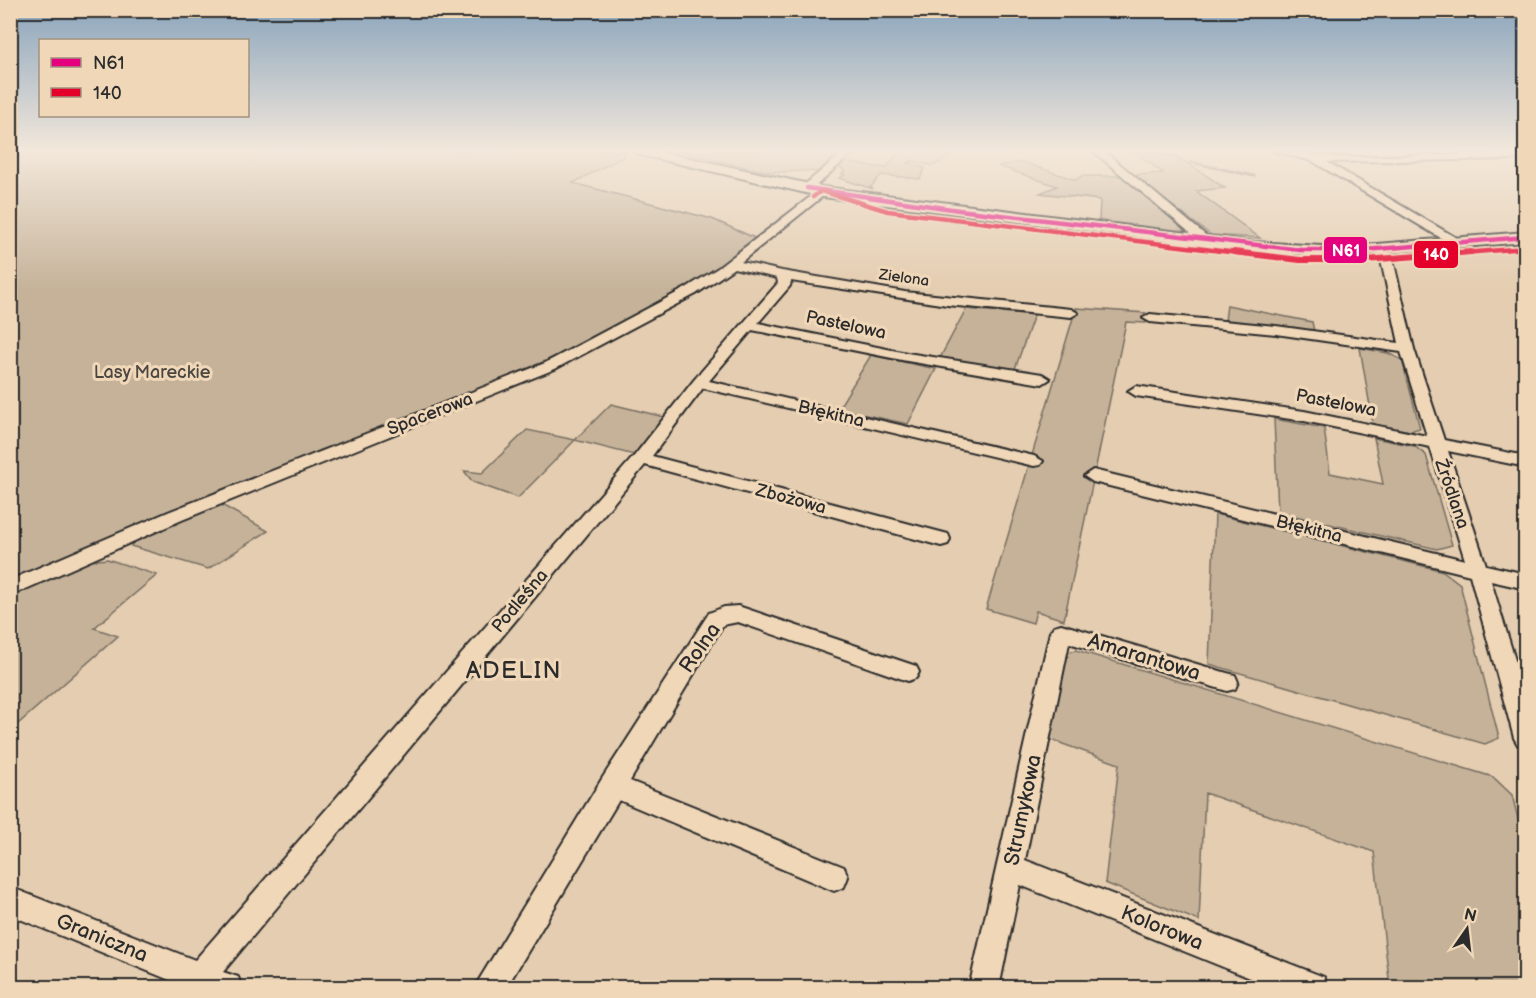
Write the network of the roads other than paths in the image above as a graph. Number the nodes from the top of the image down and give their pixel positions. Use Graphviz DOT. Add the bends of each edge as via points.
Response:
graph roads {
  1 [pos="816,198"];
  2 [pos="867,198"];
  3 [pos="1154,198"];
  4 [pos="1380,198"];
  5 [pos="1526,237"];
  6 [pos="1205,240"];
  7 [pos="1456,243"];
  8 [pos="1381,249"];
  9 [pos="735,263"];
  10 [pos="783,276"];
  11 [pos="1071,313"];
  12 [pos="1150,318"];
  13 [pos="749,325"];
  14 [pos="1407,349"];
  15 [pos="1042,379"];
  16 [pos="699,383"];
  17 [pos="1136,391"];
  18 [pos="1436,444"];
  19 [pos="641,459"];
  20 [pos="1034,461"];
  21 [pos="1526,462"];
  22 [pos="1093,476"];
  23 [pos="941,539"];
  24 [pos="1478,570"];
  25 [pos="1526,582"];
  26 [pos="10,589"];
  27 [pos="1061,632"];
  28 [pos="908,672"];
  29 [pos="1227,682"];
  30 [pos="1526,738"];
  31 [pos="612,785"];
  32 [pos="1010,868"];
  33 [pos="834,877"];
  34 [pos="10,901"];
  35 [pos="195,982"];
  36 [pos="227,987"];
  37 [pos="489,987"];
  38 [pos="984,987"];
  39 [pos="1313,987"];
  1 -- 9 [label="street, Spacerowa"];
  2 -- 6 [label="main road"];
  3 -- 6 [label="street"];
  4 -- 7 [label="street"];
  5 -- 7 [label="main road"];
  6 -- 8 [label="main road" via="1301,250"];
  7 -- 8 [label="main road"];
  8 -- 14 [label="street, Źródlana" via="1387,259"];
  9 -- 10 [label="street, Zielona"];
  9 -- 26 [label="street, Spacerowa" via="691,291 550,366 175,516"];
  10 -- 11 [label="street, Zielona" via="988,307"];
  10 -- 13 [label="street, Podleśna" via="785,283"];
  12 -- 14 [label="street" via="1276,330"];
  13 -- 15 [label="street, Pastelowa"];
  13 -- 16 [label="street, Podleśna"];
  14 -- 18 [label="street, Źródlana"];
  16 -- 19 [label="street, Podleśna"];
  16 -- 20 [label="street, Błękitna"];
  17 -- 18 [label="street, Pastelowa" via="1304,416"];
  18 -- 21 [label="street, Pastelowa"];
  18 -- 24 [label="street, Źródlana"];
  19 -- 23 [label="street, Zbożowa"];
  19 -- 35 [label="street, Podleśna"];
  22 -- 24 [label="street, Błękitna"];
  24 -- 25 [label="street, Błękitna"];
  24 -- 30 [label="street, Źródlana"];
  27 -- 29 [label="street, Amarantowa"];
  27 -- 32 [label="street, Strumykowa"];
  28 -- 31 [label="street, Rolna" via="738,614 724,615 711,626"];
  31 -- 33 [label="street"];
  31 -- 37 [label="street, Rolna"];
  32 -- 38 [label="street, Strumykowa"];
  32 -- 39 [label="street, Kolorowa"];
  34 -- 35 [label="street, Graniczna"];
  35 -- 36 [label="street, Graniczna"];
}
